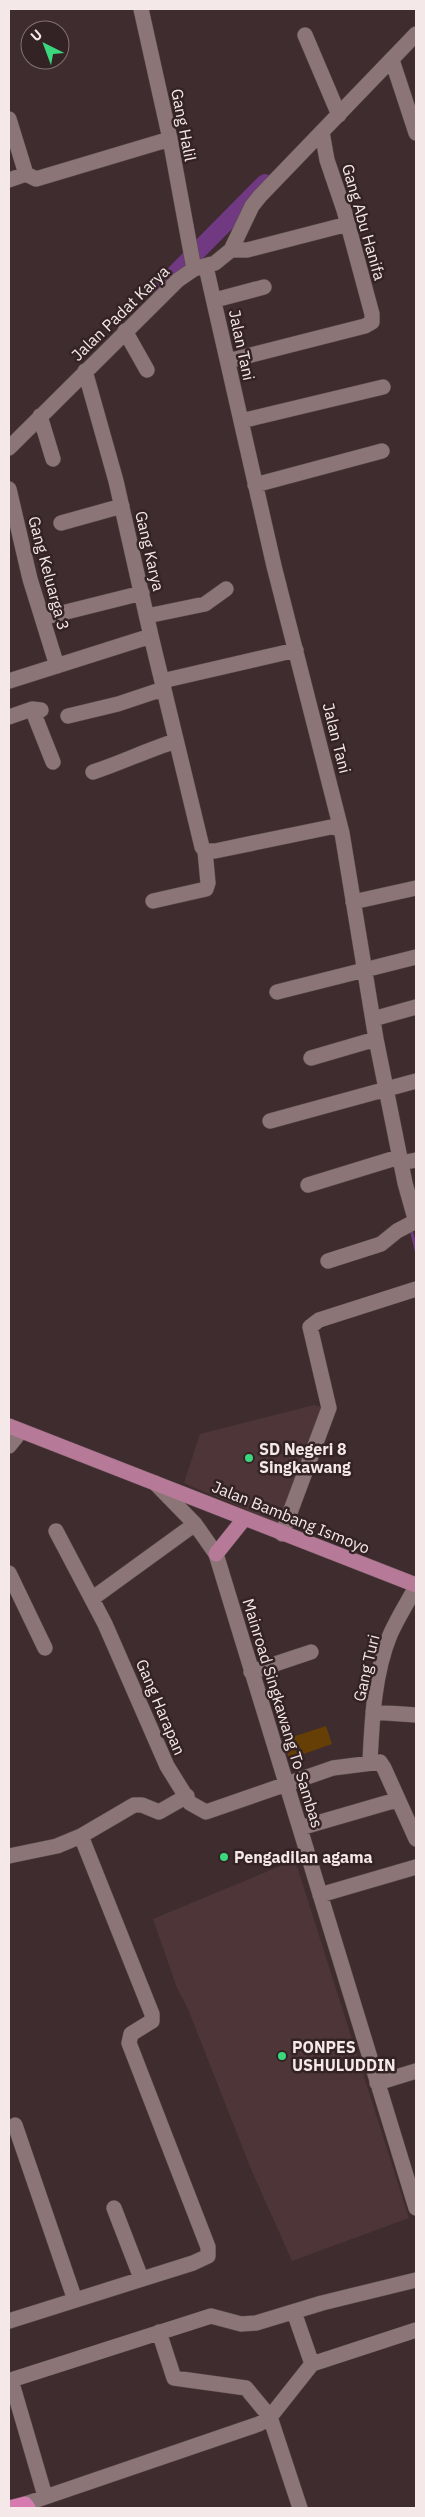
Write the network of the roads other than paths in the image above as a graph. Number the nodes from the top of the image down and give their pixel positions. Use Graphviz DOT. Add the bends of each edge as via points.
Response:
graph roads {
  1 [pos="141,9"];
  2 [pos="416,34"];
  3 [pos="305,35"];
  4 [pos="392,60"];
  5 [pos="339,115"];
  6 [pos="9,119"];
  7 [pos="322,132"];
  8 [pos="416,132"];
  9 [pos="170,140"];
  10 [pos="26,174"];
  11 [pos="9,180"];
  12 [pos="348,224"];
  13 [pos="231,250"];
  14 [pos="199,267"];
  15 [pos="264,287"];
  16 [pos="214,300"];
  17 [pos="124,331"];
  18 [pos="228,361"];
  19 [pos="85,370"];
  20 [pos="147,370"];
  21 [pos="383,387"];
  22 [pos="40,416"];
  23 [pos="240,422"];
  24 [pos="9,448"];
  25 [pos="382,451"];
  26 [pos="53,459"];
  27 [pos="255,485"];
  28 [pos="9,489"];
  29 [pos="122,506"];
  30 [pos="61,523"];
  31 [pos="226,589"];
  32 [pos="142,593"];
  33 [pos="147,616"];
  34 [pos="42,618"];
  35 [pos="151,636"];
  36 [pos="290,651"];
  37 [pos="57,666"];
  38 [pos="9,681"];
  39 [pos="163,683"];
  40 [pos="68,716"];
  41 [pos="9,717"];
  42 [pos="176,741"];
  43 [pos="53,762"];
  44 [pos="93,772"];
  45 [pos="336,828"];
  46 [pos="205,851"];
  47 [pos="416,888"];
  48 [pos="153,901"];
  49 [pos="353,902"];
  50 [pos="416,957"];
  51 [pos="361,972"];
  52 [pos="277,992"];
  53 [pos="416,1007"];
  54 [pos="373,1019"];
  55 [pos="373,1040"];
  56 [pos="311,1058"];
  57 [pos="416,1081"];
  58 [pos="382,1090"];
  59 [pos="270,1121"];
  60 [pos="400,1160"];
  61 [pos="416,1160"];
  62 [pos="308,1185"];
  63 [pos="416,1221"];
  64 [pos="328,1261"];
  65 [pos="416,1289"];
  66 [pos="15,1428"];
  67 [pos="9,1446"];
  68 [pos="152,1480"];
  69 [pos="244,1519"];
  70 [pos="195,1524"];
  71 [pos="56,1530"];
  72 [pos="282,1534"];
  73 [pos="216,1554"];
  74 [pos="9,1573"];
  75 [pos="416,1586"];
  76 [pos="93,1598"];
  77 [pos="44,1648"];
  78 [pos="311,1652"];
  79 [pos="251,1672"];
  80 [pos="374,1712"];
  81 [pos="416,1715"];
  82 [pos="370,1762"];
  83 [pos="286,1785"];
  84 [pos="187,1796"];
  85 [pos="394,1801"];
  86 [pos="411,1812"];
  87 [pos="300,1828"];
  88 [pos="81,1836"];
  89 [pos="416,1839"];
  90 [pos="9,1856"];
  91 [pos="416,1867"];
  92 [pos="320,1895"];
  93 [pos="416,2071"];
  94 [pos="377,2083"];
  95 [pos="14,2125"];
  96 [pos="114,2208"];
  97 [pos="416,2208"];
  98 [pos="141,2278"];
  99 [pos="416,2280"];
  100 [pos="75,2300"];
  101 [pos="294,2312"];
  102 [pos="9,2319"];
  103 [pos="416,2330"];
  104 [pos="160,2332"];
  105 [pos="312,2364"];
  106 [pos="10,2376"];
  107 [pos="270,2417"];
  108 [pos="45,2496"];
  109 [pos="26,2506"];
  110 [pos="9,2508"];
  111 [pos="299,2508"];
  1 -- 9 [label="street, Gang Halil"];
  2 -- 4 [label="street, Jalan Padat Karya"];
  3 -- 5 [label="street"];
  4 -- 5 [label="street, Jalan Padat Karya"];
  4 -- 8 [label="street"];
  5 -- 7 [label="street, Jalan Padat Karya"];
  6 -- 10 [label="street"];
  7 -- 12 [label="street, Gang Abu Hanifa" via="327,160"];
  7 -- 13 [label="street, Jalan Padat Karya" via="256,201"];
  9 -- 10 [label="street" via="40,178"];
  9 -- 14 [label="street, Gang Halil" via="191,248"];
  10 -- 11 [label="street"];
  12 -- 13 [label="street" via="247,250"];
  12 -- 18 [label="street, Gang Abu Hanifa" via="372,322"];
  13 -- 14 [label="street, Jalan Padat Karya" via="222,258"];
  14 -- 16 [label="street, Jalan Tani"];
  14 -- 17 [label="street, Jalan Padat Karya" via="178,280"];
  15 -- 16 [label="street"];
  16 -- 18 [label="street, Jalan Tani"];
  17 -- 19 [label="street, Jalan Padat Karya"];
  17 -- 20 [label="street"];
  18 -- 23 [label="street, Jalan Tani"];
  19 -- 22 [label="street, Jalan Padat Karya"];
  19 -- 29 [label="street, Gang Karya"];
  21 -- 23 [label="street"];
  22 -- 24 [label="street, Jalan Padat Karya"];
  22 -- 26 [label="street"];
  23 -- 27 [label="street, Jalan Tani"];
  25 -- 27 [label="street"];
  27 -- 36 [label="street, Jalan Tani"];
  28 -- 34 [label="street, Gang Keluarga 3"];
  29 -- 30 [label="street"];
  29 -- 32 [label="street, Gang Karya"];
  31 -- 33 [label="street" via="205,604"];
  32 -- 33 [label="street, Gang Karya"];
  32 -- 34 [label="street"];
  33 -- 35 [label="street, Gang Karya"];
  34 -- 37 [label="street, Gang Keluarga 3"];
  35 -- 37 [label="street"];
  35 -- 39 [label="street, Gang Karya"];
  36 -- 39 [label="street"];
  36 -- 45 [label="street, Jalan Tani"];
  37 -- 38 [label="street"];
  39 -- 40 [label="street" via="160,690"];
  39 -- 42 [label="street, Gang Karya"];
  41 -- 43 [label="street" via="37,710"];
  42 -- 44 [label="street"];
  42 -- 46 [label="street, Gang Karya"];
  45 -- 46 [label="street"];
  45 -- 49 [label="street, Jalan Tani"];
  46 -- 48 [label="street, Gang Karya" via="206,888"];
  47 -- 49 [label="street"];
  49 -- 51 [label="street, Jalan Tani"];
  50 -- 51 [label="street"];
  51 -- 52 [label="street"];
  51 -- 54 [label="street, Jalan Tani"];
  53 -- 54 [label="street"];
  54 -- 55 [label="street, Jalan Tani"];
  55 -- 56 [label="street"];
  55 -- 58 [label="street, Jalan Tani"];
  57 -- 58 [label="street"];
  58 -- 59 [label="street"];
  58 -- 60 [label="street, Jalan Tani"];
  60 -- 61 [label="street"];
  60 -- 62 [label="street"];
  60 -- 63 [label="street, Jalan Tani"];
  63 -- 64 [label="street" via="381,1244"];
  65 -- 72 [label="street" via="312,1324 310,1331 329,1408"];
  66 -- 67 [label="street"];
  66 -- 68 [label="main road, Mainroad Singkawang To Sambas"];
  68 -- 69 [label="main road, Jalan Bambang Ismoyo"];
  68 -- 70 [label="street, Mainroad Singkawang To Sambas"];
  69 -- 72 [label="main road, Jalan Bambang Ismoyo"];
  69 -- 73 [label="main road"];
  70 -- 73 [label="street, Mainroad Singkawang To Sambas"];
  70 -- 76 [label="street"];
  71 -- 76 [label="street, Gang Harapan"];
  72 -- 75 [label="main road, Jalan Bambang Ismoyo"];
  73 -- 79 [label="street, Mainroad Singkawang To Sambas"];
  74 -- 77 [label="street"];
  75 -- 80 [label="street, Gang Turi" via="390,1635 378,1680"];
  76 -- 84 [label="street, Gang Harapan" via="167,1766"];
  78 -- 79 [label="street"];
  79 -- 83 [label="street, Mainroad Singkawang To Sambas"];
  80 -- 81 [label="street"];
  80 -- 82 [label="street, Gang Turi"];
  82 -- 83 [label="street" via="333,1768"];
  82 -- 86 [label="street" via="380,1762"];
  83 -- 84 [label="street, Gang Harapan" via="206,1812 190,1803"];
  83 -- 87 [label="street, Mainroad Singkawang To Sambas"];
  84 -- 88 [label="street" via="159,1812 134,1805"];
  85 -- 87 [label="street"];
  86 -- 89 [label="street"];
  87 -- 92 [label="street, Mainroad Singkawang To Sambas"];
  88 -- 90 [label="street" via="47,1850"];
  88 -- 98 [label="street" via="152,2014 152,2021 130,2034 129,2043 208,2247 208,2256 203,2259"];
  91 -- 92 [label="street"];
  92 -- 94 [label="street, Mainroad Singkawang To Sambas"];
  93 -- 94 [label="street"];
  94 -- 97 [label="street, Mainroad Singkawang To Sambas"];
  95 -- 100 [label="street"];
  96 -- 98 [label="street"];
  98 -- 100 [label="street"];
  99 -- 101 [label="street"];
  100 -- 102 [label="street"];
  101 -- 104 [label="street" via="256,2324 241,2324 211,2316"];
  101 -- 105 [label="street"];
  103 -- 105 [label="street"];
  104 -- 106 [label="street"];
  104 -- 107 [label="street" via="174,2378 246,2388"];
  105 -- 107 [label="street"];
  106 -- 108 [label="street"];
  107 -- 108 [label="street" via="237,2432"];
  107 -- 111 [label="street"];
  108 -- 109 [label="street"];
  109 -- 110 [label="highway"];
}
